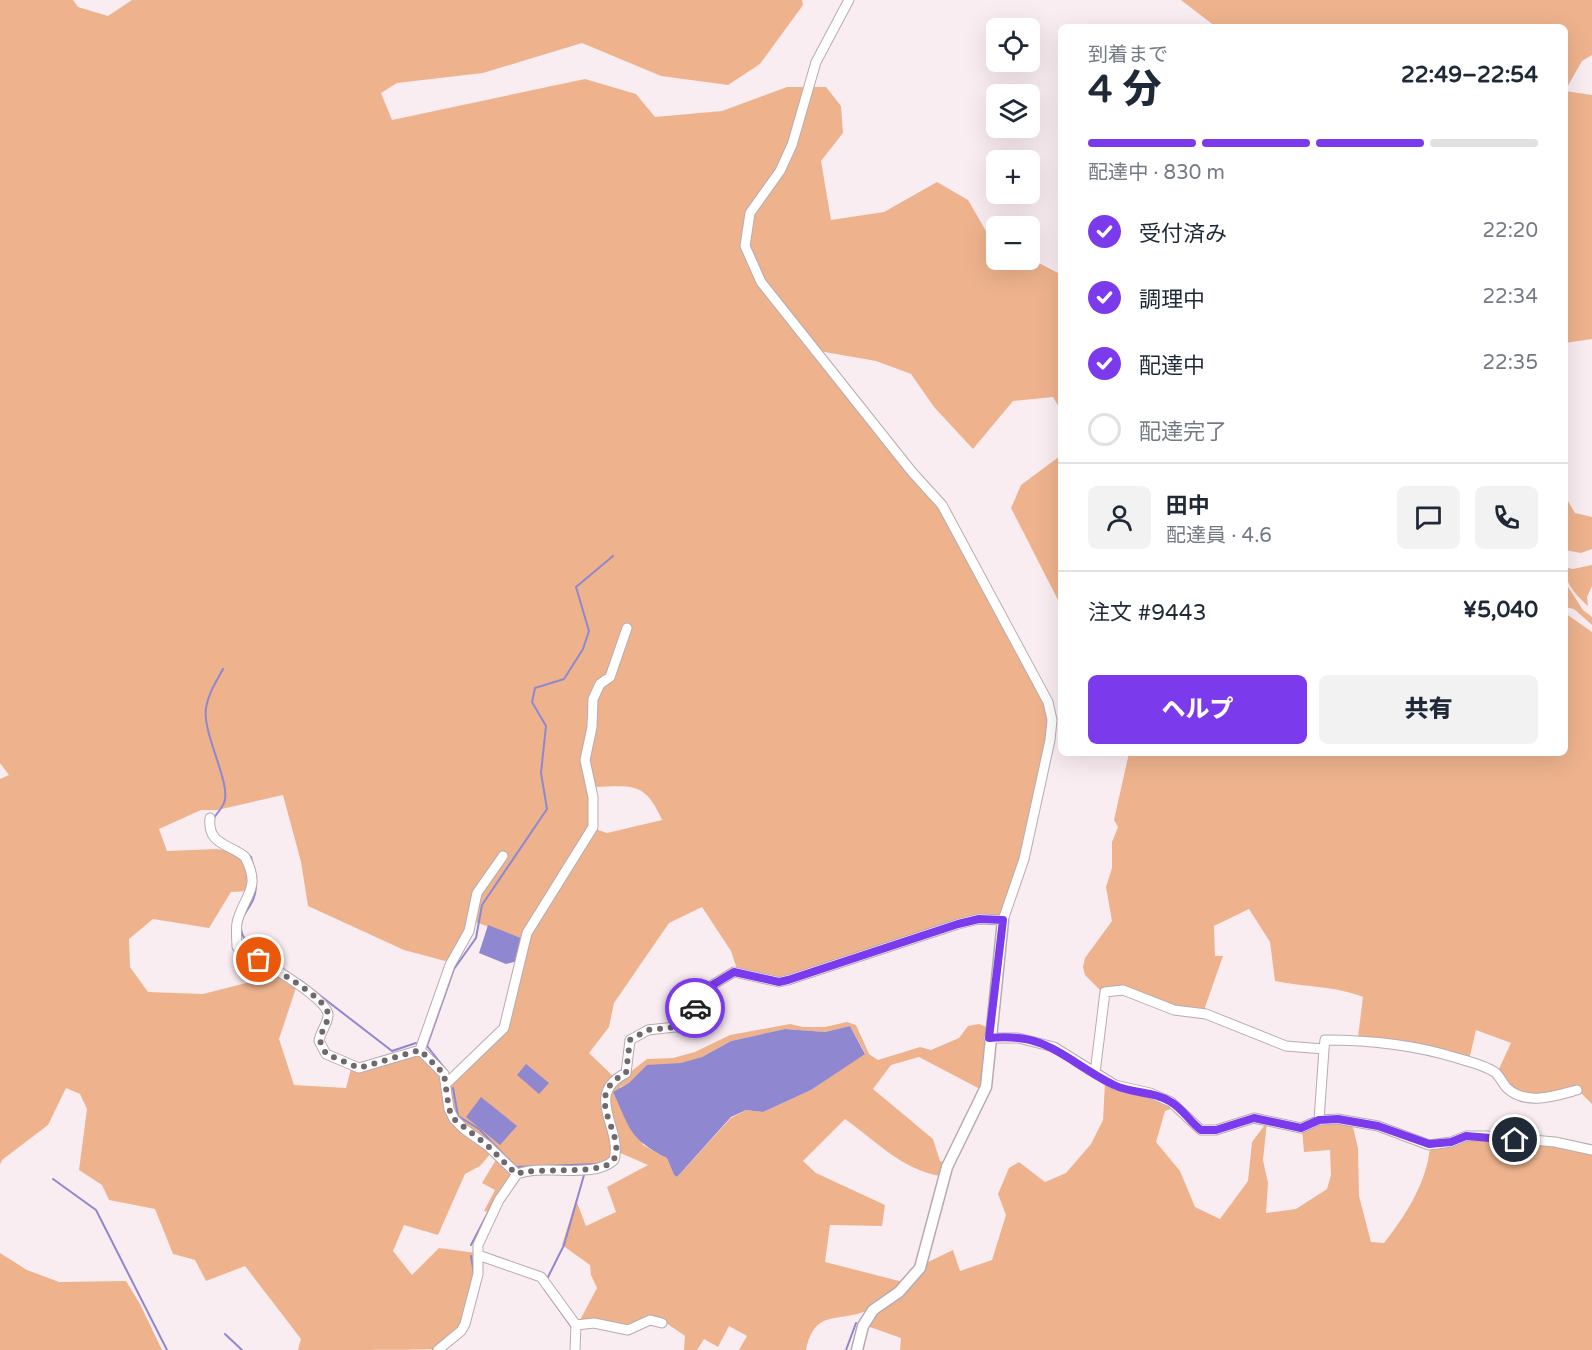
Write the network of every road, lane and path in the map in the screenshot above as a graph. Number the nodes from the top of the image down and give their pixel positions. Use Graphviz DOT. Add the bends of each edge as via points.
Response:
graph roads {
  1 [pos="849,0"];
  2 [pos="627,628"];
  3 [pos="210,818"];
  4 [pos="503,856"];
  5 [pos="1003,920"];
  6 [pos="989,1038"];
  7 [pos="1324,1049"];
  8 [pos="420,1050"];
  9 [pos="1095,1072"];
  10 [pos="447,1083"];
  11 [pos="1577,1090"];
  12 [pos="1319,1120"];
  13 [pos="1592,1150"];
  14 [pos="516,1174"];
  15 [pos="478,1255"];
  16 [pos="662,1323"];
  17 [pos="576,1325"];
  18 [pos="438,1350"];
  19 [pos="575,1350"];
  20 [pos="857,1350"];
  1 -- 5 [label="street" via="816,62 792,145 780,171 750,213 746,246 761,282 942,505 1048,702 1052,720 1050,740 1024,859"];
  2 -- 10 [label="street" via="610,677 600,684 593,699 585,760 593,797 593,827 527,933 504,1028"];
  3 -- 8 [label="street" via="214,838 224,847 240,852 251,871 251,893 237,921 237,947 310,993 325,1008 328,1017 320,1041 326,1054 359,1068"];
  4 -- 8 [label="street" via="477,893 469,931 450,964"];
  5 -- 6 [label="street"];
  5 -- 14 [label="street" via="979,919 958,924 779,982 734,972 726,975 704,990 684,1026 648,1030 630,1040 626,1073 610,1084 605,1102 616,1147 610,1164 598,1169"];
  6 -- 9 [label="street" via="1018,1038 1046,1044"];
  6 -- 20 [label="street" via="991,1058 986,1087 947,1167 920,1268 899,1292 873,1310 863,1326"];
  7 -- 9 [label="street" via="1286,1046 1206,1014 1174,1010 1123,990 1110,989 1105,992"];
  7 -- 11 [label="street" via="1325,1040 1363,1040 1458,1058 1495,1072 1509,1090 1523,1096 1547,1098"];
  7 -- 12 [label="street"];
  8 -- 10 [label="street" via="444,1074"];
  9 -- 12 [label="street" via="1115,1085 1171,1102 1201,1130 1216,1130 1254,1118 1301,1128"];
  10 -- 14 [label="street" via="454,1119"];
  12 -- 13 [label="street" via="1349,1120 1378,1126 1429,1144 1486,1136 1555,1142"];
  14 -- 15 [label="street" via="482,1235"];
  15 -- 17 [label="street" via="541,1277"];
  15 -- 18 [label="street" via="478,1274 465,1324"];
  16 -- 17 [label="street" via="650,1320 627,1330 594,1323"];
  17 -- 19 [label="street"];
}
